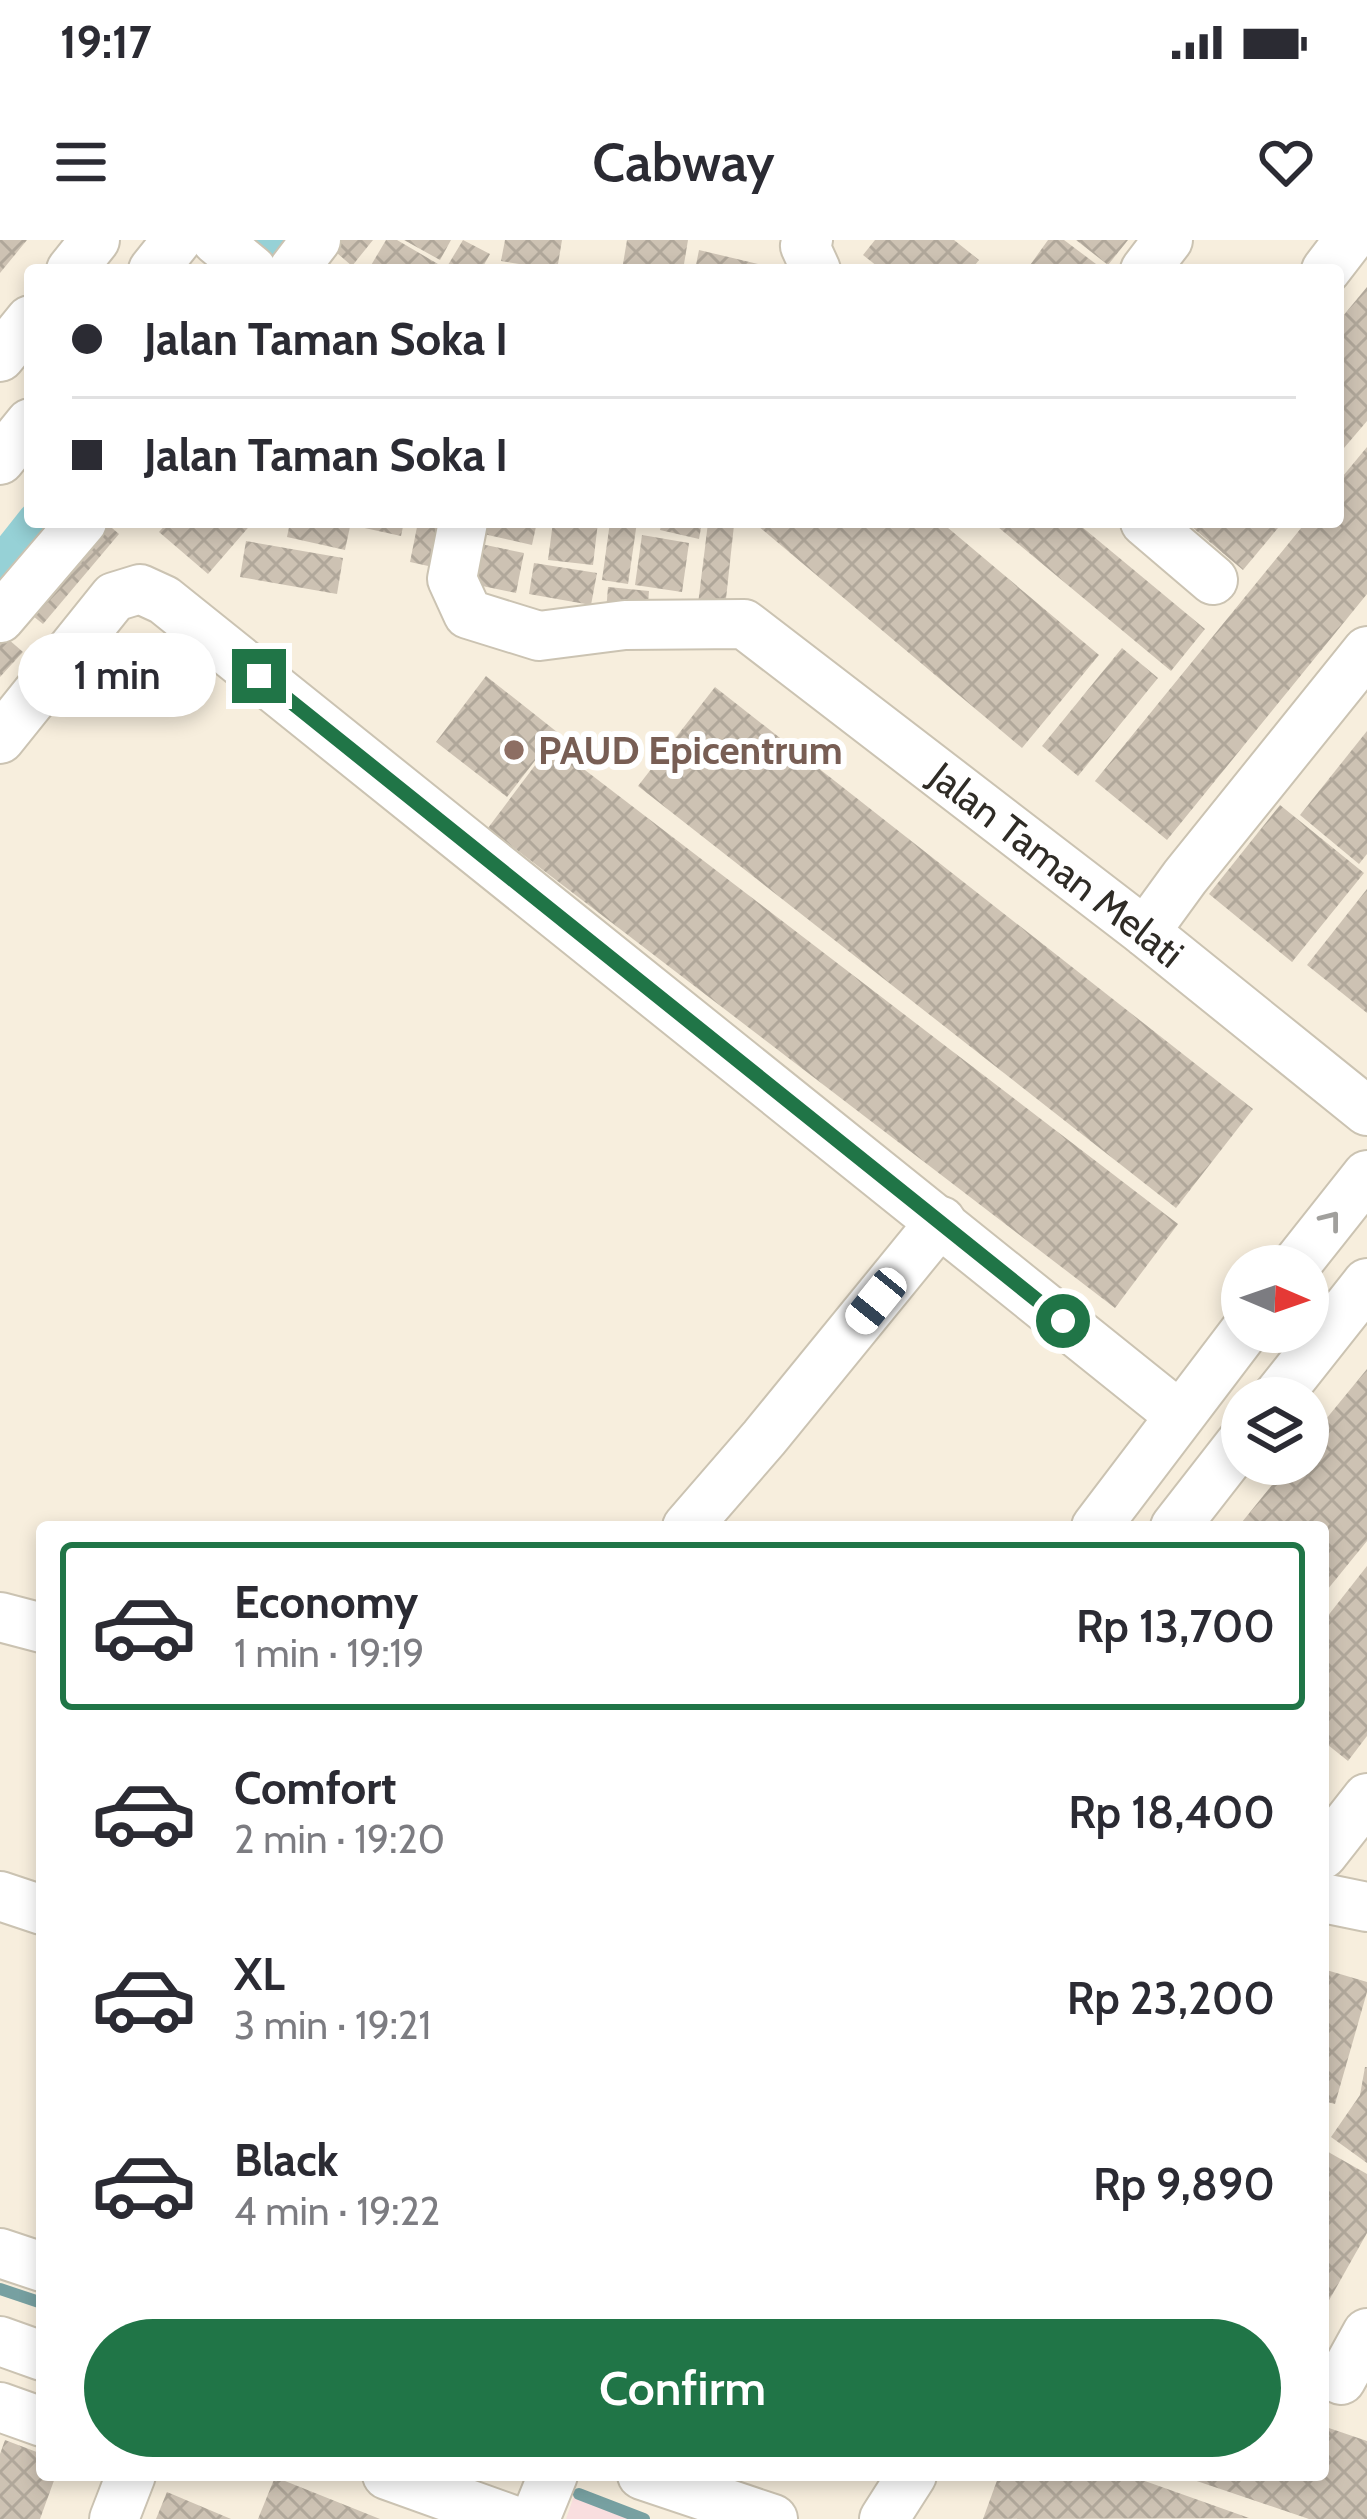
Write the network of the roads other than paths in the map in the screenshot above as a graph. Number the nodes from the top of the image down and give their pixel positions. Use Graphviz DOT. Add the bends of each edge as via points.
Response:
graph roads {
  1 [pos="95,240"];
  2 [pos="177,240"];
  3 [pos="216,240"];
  4 [pos="316,240"];
  5 [pos="1168,240"];
  6 [pos="1349,240"];
  7 [pos="75,264"];
  8 [pos="158,264"];
  9 [pos="245,264"];
  10 [pos="298,264"];
  11 [pos="1150,264"];
  12 [pos="1331,264"];
  13 [pos="24,327"];
  14 [pos="0,357"];
  15 [pos="24,430"];
  16 [pos="0,460"];
  17 [pos="77,528"];
  18 [pos="462,528"];
  19 [pos="1152,528"];
  20 [pos="1213,580"];
  21 [pos="0,618"];
  22 [pos="1367,651"];
  23 [pos="0,740"];
  24 [pos="1145,932"];
  25 [pos="1367,1112"];
  26 [pos="1367,1175"];
  27 [pos="941,1221"];
  28 [pos="1312,1245"];
  29 [pos="1367,1283"];
  30 [pos="1228,1353"];
  31 [pos="1293,1377"];
  32 [pos="1179,1415"];
  33 [pos="1221,1468"];
  34 [pos="692,1521"];
  35 [pos="1100,1521"];
  36 [pos="1179,1521"];
  37 [pos="1367,1798"];
  38 [pos="1329,1846"];
  39 [pos="0,1896"];
  40 [pos="1329,1899"];
  41 [pos="1367,1907"];
  42 [pos="36,1908"];
  43 [pos="0,2253"];
  44 [pos="36,2265"];
  45 [pos="1367,2333"];
  46 [pos="0,2341"];
  47 [pos="36,2354"];
  48 [pos="1344,2380"];
  49 [pos="0,2407"];
  50 [pos="36,2420"];
  51 [pos="128,2481"];
  52 [pos="408,2481"];
  53 [pos="551,2481"];
  54 [pos="660,2481"];
  55 [pos="908,2481"];
  56 [pos="483,2504"];
  57 [pos="114,2519"];
  58 [pos="536,2519"];
  59 [pos="773,2519"];
  60 [pos="884,2519"];
  1 -- 7 [label="street"];
  2 -- 8 [label="street"];
  3 -- 9 [label="street"];
  4 -- 10 [label="street"];
  5 -- 11 [label="street"];
  6 -- 12 [label="street"];
  13 -- 14 [label="street"];
  15 -- 16 [label="street"];
  17 -- 21 [label="street"];
  18 -- 24 [label="street, Jalan Taman Melati" via="452,579 468,614 539,636 744,624"];
  19 -- 20 [label="street"];
  22 -- 24 [label="street"];
  23 -- 27 [label="street" via="114,597 140,590 164,599"];
  24 -- 25 [label="street, Jalan Taman Melati"];
  28 -- 26 [label="street, one-way"];
  27 -- 32 [label="street"];
  27 -- 34 [label="street"];
  29 -- 31 [label="street"];
  30 -- 32 [label="street"];
  32 -- 35 [label="street"];
  33 -- 36 [label="street"];
  37 -- 38 [label="street"];
  39 -- 42 [label="street"];
  40 -- 41 [label="street"];
  43 -- 44 [label="street"];
  45 -- 48 [label="street"];
  46 -- 47 [label="street"];
  49 -- 50 [label="street"];
  51 -- 57 [label="street"];
  52 -- 56 [label="street"];
  53 -- 58 [label="street"];
  54 -- 59 [label="street"];
  55 -- 60 [label="street"];
}
